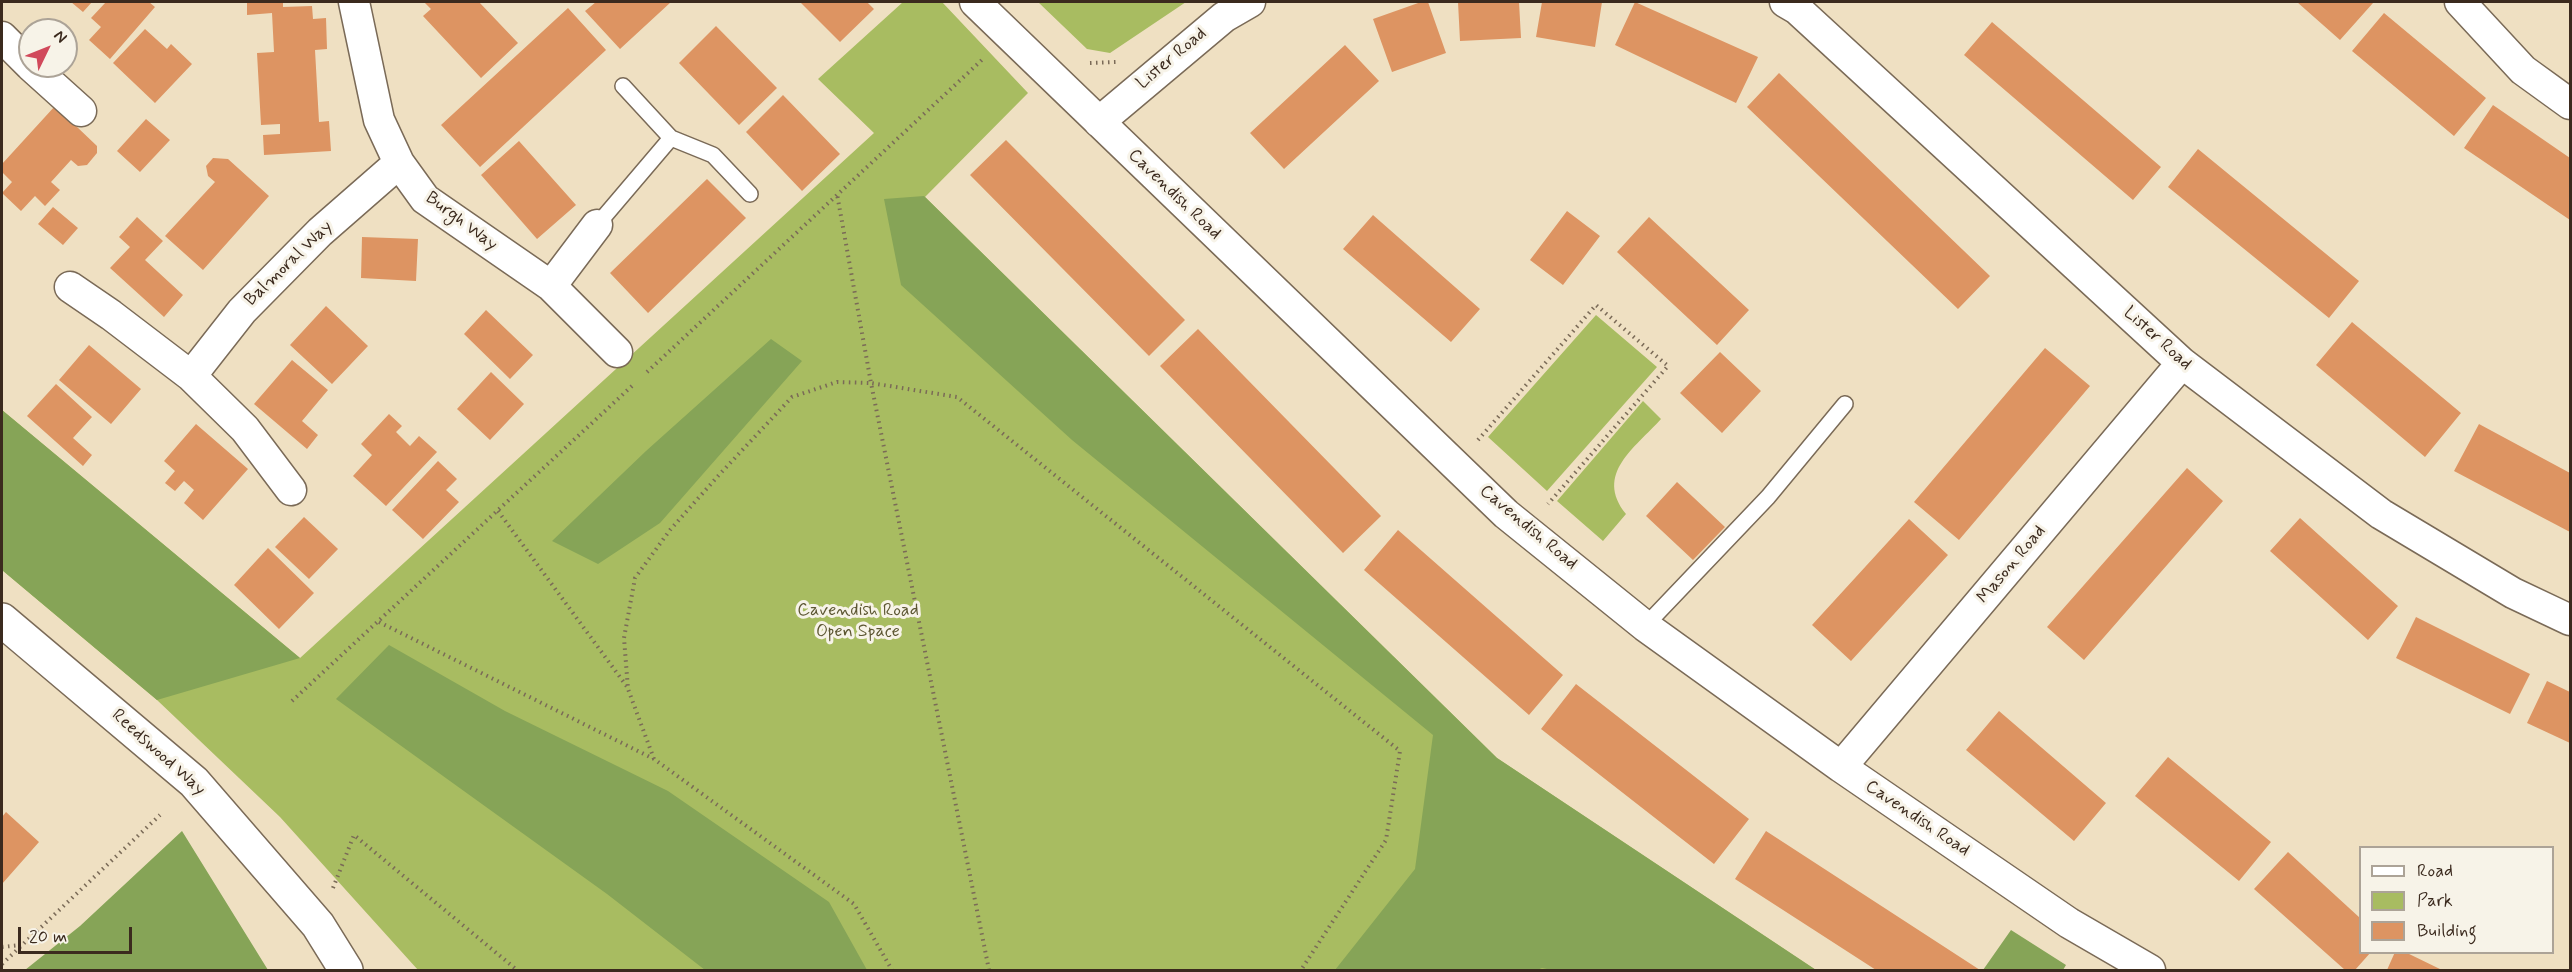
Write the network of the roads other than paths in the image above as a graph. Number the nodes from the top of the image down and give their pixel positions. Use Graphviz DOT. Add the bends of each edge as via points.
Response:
graph roads {
  1 [pos="354,2"];
  2 [pos="975,2"];
  3 [pos="1250,2"];
  4 [pos="1785,2"];
  5 [pos="2460,2"];
  6 [pos="16,59"];
  7 [pos="622,86"];
  8 [pos="2571,104"];
  9 [pos="81,111"];
  10 [pos="1099,122"];
  11 [pos="671,138"];
  12 [pos="399,163"];
  13 [pos="750,194"];
  14 [pos="597,225"];
  15 [pos="551,286"];
  16 [pos="70,287"];
  17 [pos="617,352"];
  18 [pos="2182,363"];
  19 [pos="190,376"];
  20 [pos="1845,404"];
  21 [pos="291,490"];
  22 [pos="2,620"];
  23 [pos="2571,620"];
  24 [pos="1645,626"];
  25 [pos="1841,767"];
  26 [pos="345,967"];
  27 [pos="2150,970"];
  1 -- 12 [label="street, Burgh Way" via="379,120"];
  2 -- 10 [label="street, Cavendish Road"];
  3 -- 10 [label="street, Lister Road" via="1224,17"];
  4 -- 18 [label="street, Lister Road" via="1806,16"];
  5 -- 8 [label="street" via="2523,70"];
  6 -- 9 [label="street"];
  7 -- 11 [label="lane"];
  10 -- 24 [label="street, Cavendish Road" via="1506,514"];
  11 -- 13 [label="lane" via="713,155"];
  11 -- 14 [label="lane"];
  12 -- 15 [label="street, Burgh Way" via="425,199"];
  12 -- 19 [label="street, Balmoral Way" via="320,232 242,311"];
  14 -- 15 [label="street"];
  15 -- 17 [label="street, Burgh Way"];
  16 -- 19 [label="street"];
  18 -- 23 [label="street, Lister Road" via="2381,514 2513,593"];
  18 -- 25 [label="street, Mason Road"];
  19 -- 21 [label="street" via="245,429"];
  20 -- 24 [label="lane" via="1768,497"];
  22 -- 26 [label="street, Reedswood Way" via="194,782 318,925"];
  24 -- 25 [label="street, Cavendish Road"];
  25 -- 27 [label="street, Cavendish Road" via="2069,922"];
}
